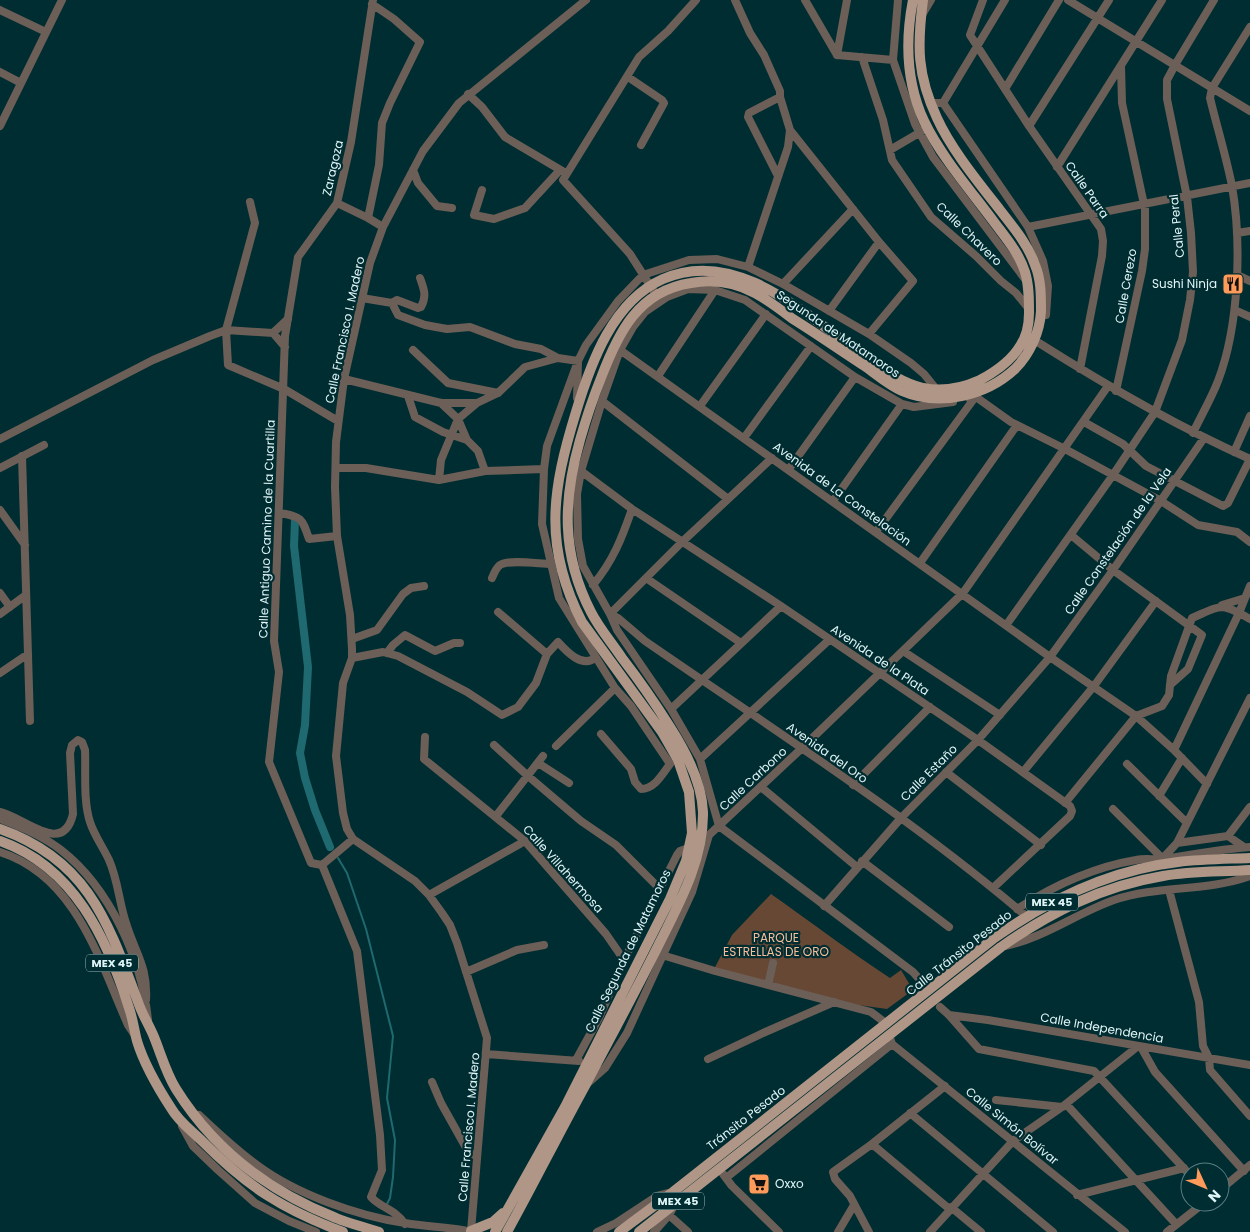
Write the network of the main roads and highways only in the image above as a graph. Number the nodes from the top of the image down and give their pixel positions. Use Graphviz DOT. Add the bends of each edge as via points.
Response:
graph roads {
  1 [pos="913,0"];
  2 [pos="923,0"];
  3 [pos="754,287"];
  4 [pos="994,378"];
  5 [pos="972,391"];
  6 [pos="0,829"];
  7 [pos="0,842"];
  8 [pos="693,846"];
  9 [pos="1250,858"];
  10 [pos="1250,870"];
  11 [pos="887,1024"];
  12 [pos="891,1039"];
  13 [pos="592,1064"];
  14 [pos="512,1212"];
  15 [pos="343,1232"];
  16 [pos="379,1232"];
  17 [pos="472,1232"];
  18 [pos="495,1232"];
  19 [pos="507,1232"];
  20 [pos="519,1232"];
  21 [pos="620,1232"];
  22 [pos="639,1232"];
  1 -- 4 [label="main road" via="908,31 909,69 924,130 964,190 1010,242 1028,283 1028,326 1020,348"];
  2 -- 4 [label="main road" via="918,50 931,104 944,131 1028,250 1039,278 1043,315 1035,338 1018,365"];
  3 -- 5 [label="main road, Segunda de Matamoros" via="794,306 905,382 937,390"];
  3 -- 5 [label="main road, Segunda de Matamoros" via="900,390 930,398 949,398"];
  3 -- 8 [label="main road, Calle Segunda de Matamoros" via="698,281 676,285 640,307 612,348 580,439 568,488 568,544 574,570 591,612 661,712 690,762 703,808 702,829"];
  3 -- 8 [label="main road, Calle Segunda de Matamoros" via="722,271 696,270 672,275 650,285 632,300 617,317 599,351 577,408 558,476 555,530 562,573 574,606 678,760 689,792"];
  4 -- 5 [label="main road, Segunda de Matamoros"];
  6 -- 16 [label="main road, MEX 45" via="44,850 68,868 87,890 113,935 168,1074 212,1137 256,1176 312,1208"];
  7 -- 15 [label="main road, MEX 45" via="47,866 81,903 110,957 129,1007 137,1040 154,1078 179,1120 221,1160 269,1198"];
  8 -- 13 [label="main road, Calle Segunda de Matamoros"];
  9 -- 11 [label="main road, Calle Tránsito Pesado / MEX 45" via="1149,867 1071,892 1026,916"];
  10 -- 12 [label="main road, Calle Tránsito Pesado / MEX 45" via="1164,876 1080,900 1049,915 1001,947"];
  11 -- 21 [label="main road, Tránsito Pesado / MEX 45"];
  12 -- 22 [label="main road, Tránsito Pesado / MEX 45"];
  13 -- 14 [label="main road, Calle Segunda de Matamoros" via="565,1107"];
  13 -- 14 [label="main road, Calle Segunda de Matamoros" via="585,1085"];
  14 -- 17 [label="main road"];
  14 -- 18 [label="main road"];
  14 -- 19 [label="main road"];
  14 -- 20 [label="main road"];
}
